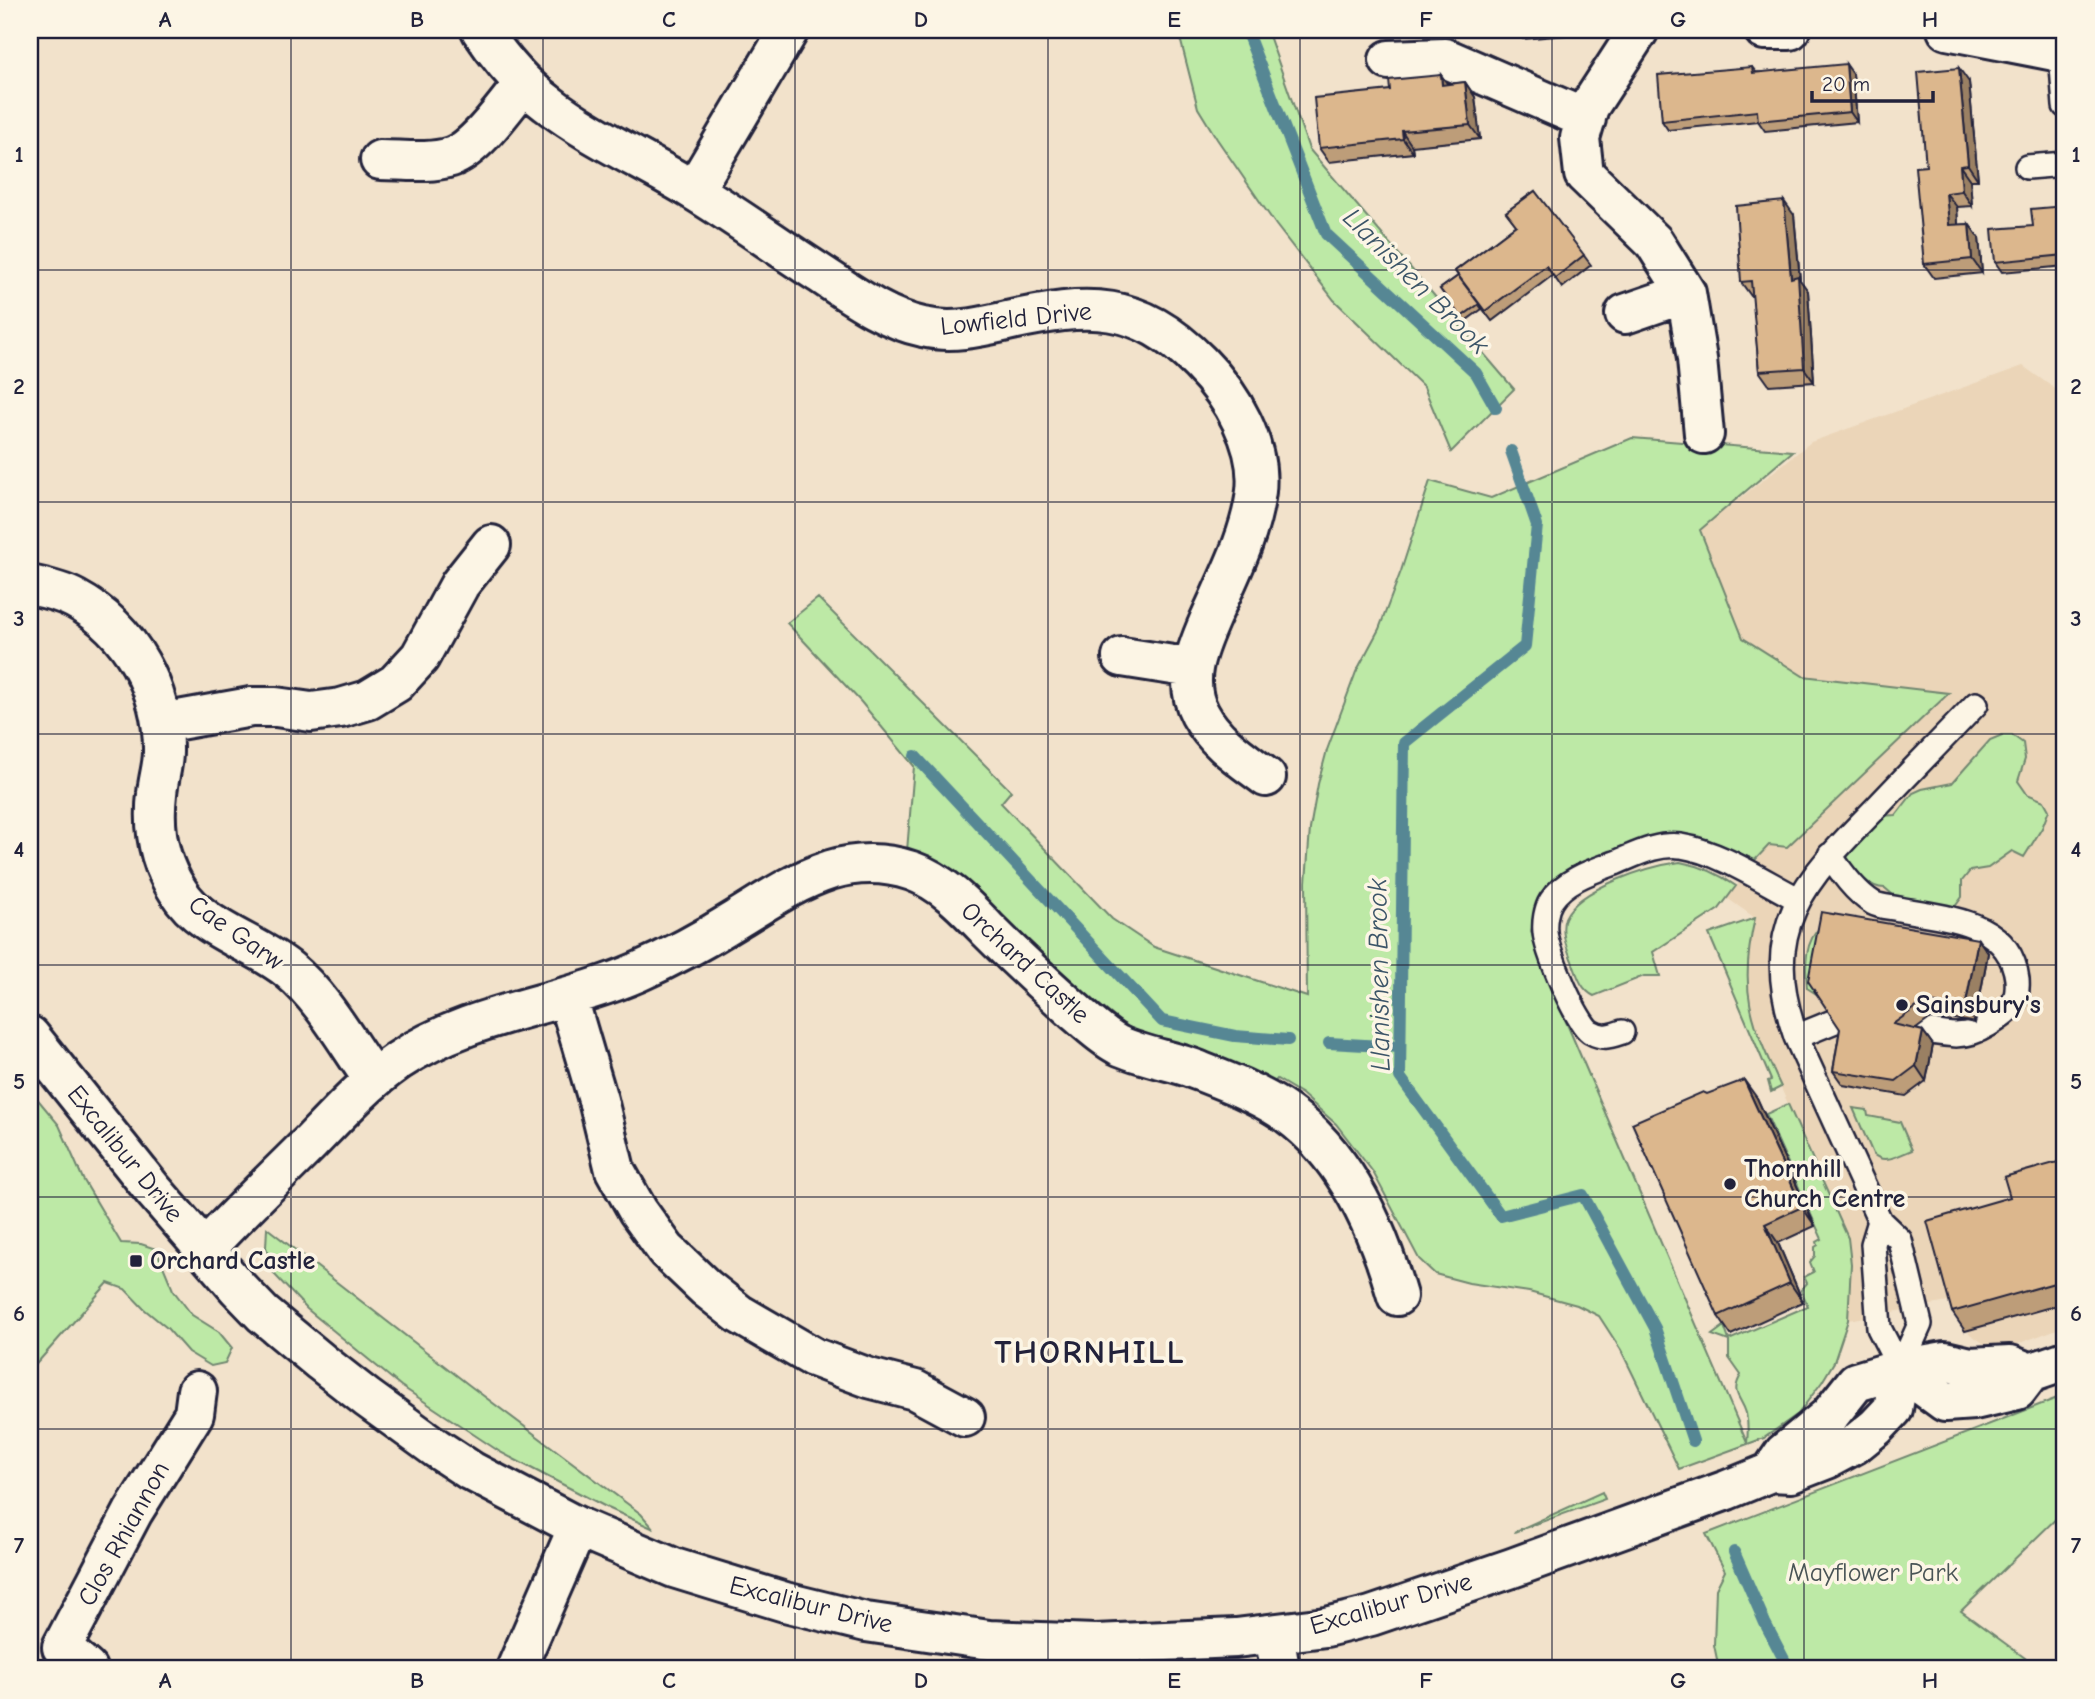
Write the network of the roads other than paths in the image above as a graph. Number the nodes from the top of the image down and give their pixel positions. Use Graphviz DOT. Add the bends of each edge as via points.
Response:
graph roads {
  1 [pos="481,30"];
  2 [pos="789,30"];
  3 [pos="1639,30"];
  4 [pos="1764,30"];
  5 [pos="1790,30"];
  6 [pos="1970,32"];
  7 [pos="1445,44"];
  8 [pos="2063,53"];
  9 [pos="1389,60"];
  10 [pos="524,83"];
  11 [pos="2065,106"];
  12 [pos="1586,119"];
  13 [pos="380,160"];
  14 [pos="2065,164"];
  15 [pos="2027,167"];
  16 [pos="694,190"];
  17 [pos="1686,293"];
  18 [pos="1626,314"];
  19 [pos="1704,434"];
  20 [pos="491,545"];
  21 [pos="30,584"];
  22 [pos="1122,657"];
  23 [pos="1192,668"];
  24 [pos="1976,704"];
  25 [pos="162,723"];
  26 [pos="1266,777"];
  27 [pos="1829,855"];
  28 [pos="1798,899"];
  29 [pos="568,998"];
  30 [pos="1835,1021"];
  31 [pos="1916,1030"];
  32 [pos="1622,1032"];
  33 [pos="30,1036"];
  34 [pos="1796,1037"];
  35 [pos="373,1079"];
  36 [pos="1880,1221"];
  37 [pos="204,1250"];
  38 [pos="1397,1296"];
  39 [pos="2065,1361"];
  40 [pos="1900,1369"];
  41 [pos="197,1391"];
  42 [pos="965,1417"];
  43 [pos="578,1527"];
  44 [pos="1277,1652"];
  45 [pos="87,1669"];
  46 [pos="516,1669"];
  1 -- 10 [label="street, Lowfield Drive"];
  2 -- 16 [label="street"];
  3 -- 12 [label="street" via="1589,107"];
  4 -- 5 [label="street"];
  6 -- 8 [label="street"];
  7 -- 9 [label="street"];
  7 -- 12 [label="street"];
  8 -- 11 [label="lane"];
  10 -- 13 [label="street" via="454,156 433,161"];
  10 -- 16 [label="street, Lowfield Drive" via="590,134"];
  12 -- 17 [label="street" via="1580,138 1584,174 1654,242"];
  14 -- 15 [label="lane"];
  16 -- 23 [label="street, Lowfield Drive" via="892,317 954,331 1053,311 1115,310 1168,335 1200,363 1230,400 1245,430 1256,461 1256,491 1249,522"];
  17 -- 18 [label="street"];
  17 -- 19 [label="street"];
  20 -- 25 [label="street" via="460,584 419,657 396,683 368,700 311,712 251,707"];
  21 -- 25 [label="street, Cae Garw" via="75,599 127,642 156,695"];
  22 -- 23 [label="street"];
  23 -- 26 [label="street, Lowfield Drive" via="1195,702 1212,734"];
  24 -- 27 [label="lane"];
  25 -- 35 [label="street, Cae Garw" via="155,820 158,844 179,893 218,927 291,971"];
  27 -- 28 [label="lane"];
  27 -- 31 [label="lane" via="1875,904 1976,925 1994,936 2014,961 2016,999 2008,1013 1962,1036"];
  28 -- 32 [label="lane" via="1701,851 1679,846 1657,846 1568,884 1546,914 1545,934 1553,958 1576,1016 1589,1031 1604,1038"];
  28 -- 34 [label="lane" via="1790,914 1781,968 1786,1008"];
  29 -- 35 [label="street, Orchard Castle" via="462,1028 418,1049"];
  29 -- 38 [label="street, Orchard Castle" via="693,946 807,878 860,864 887,864 912,871 951,894 1047,987 1114,1043 1250,1093 1310,1132 1352,1188"];
  29 -- 42 [label="street" via="615,1170 666,1250 739,1314 813,1357 915,1390"];
  30 -- 34 [label="lane"];
  33 -- 37 [label="street, Excalibur Drive"];
  34 -- 36 [label="lane"];
  35 -- 37 [label="street, Orchard Castle"];
  36 -- 40 [label="lane" via="1873,1244 1879,1328"];
  36 -- 40 [label="lane" via="1900,1240 1920,1324"];
  37 -- 43 [label="street, Excalibur Drive" via="264,1314 367,1398 471,1471"];
  39 -- 40 [label="street" via="2030,1373 2017,1390 1945,1402"];
  40 -- 44 [label="street, Excalibur Drive" via="1856,1382 1829,1416 1784,1453 1771,1472 1575,1545 1371,1616 1326,1627"];
  41 -- 45 [label="street, Clos Rhiannon" via="194,1414 133,1512 62,1647"];
  43 -- 44 [label="street, Excalibur Drive" via="707,1580 866,1622 989,1640 1180,1642"];
  43 -- 46 [label="street"];
}
